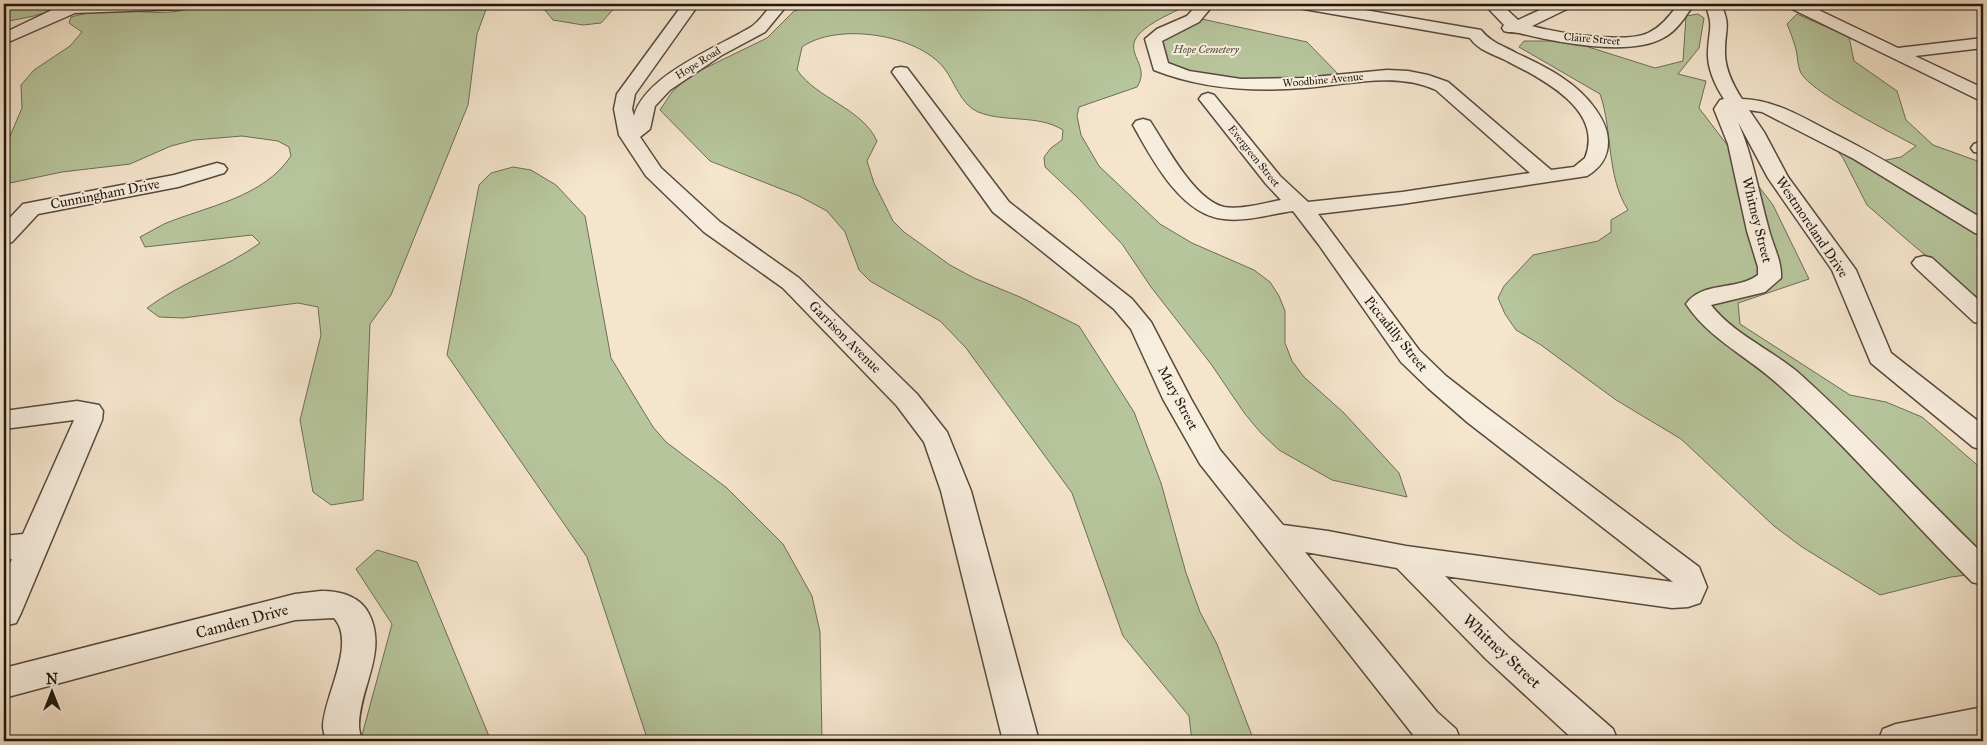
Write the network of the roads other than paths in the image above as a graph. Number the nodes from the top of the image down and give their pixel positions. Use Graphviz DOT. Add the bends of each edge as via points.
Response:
graph roads {
  1 [pos="180,4"];
  2 [pos="691,4"];
  3 [pos="780,4"];
  4 [pos="1206,4"];
  5 [pos="1304,4"];
  6 [pos="1492,4"];
  7 [pos="1564,4"];
  8 [pos="1686,4"];
  9 [pos="1714,4"];
  10 [pos="1794,4"];
  11 [pos="1517,27"];
  12 [pos="1487,31"];
  13 [pos="4,39"];
  14 [pos="1983,43"];
  15 [pos="1896,53"];
  16 [pos="900,72"];
  17 [pos="1983,95"];
  18 [pos="1208,99"];
  19 [pos="1736,103"];
  20 [pos="1143,125"];
  21 [pos="630,135"];
  22 [pos="218,169"];
  23 [pos="1547,177"];
  24 [pos="1299,206"];
  25 [pos="1983,228"];
  26 [pos="4,237"];
  27 [pos="1924,263"];
  28 [pos="1983,317"];
  29 [pos="4,420"];
  30 [pos="1983,440"];
  31 [pos="1273,536"];
  32 [pos="35,544"];
  33 [pos="4,548"];
  34 [pos="1406,558"];
  35 [pos="1983,573"];
  36 [pos="4,613"];
  37 [pos="4,684"];
  38 [pos="1983,723"];
  39 [pos="344,741"];
  40 [pos="1021,741"];
  41 [pos="1443,741"];
  42 [pos="1600,741"];
  43 [pos="1896,741"];
  1 -- 13 [label="street" via="74,8"];
  2 -- 21 [label="street, Garrison Avenue" via="626,94 622,109"];
  3 -- 21 [label="street, Hope Road" via="759,30 716,51 664,86 646,105 640,129"];
  4 -- 23 [label="street, Woodbine Avenue" via="1193,19 1153,39 1160,66 1172,73 1200,79 1244,84 1276,85 1387,75 1434,82"];
  5 -- 12 [label="street"];
  6 -- 11 [label="street"];
  7 -- 11 [label="street"];
  8 -- 11 [label="street, Claire Street" via="1666,30 1642,41 1589,41"];
  9 -- 19 [label="street, Westmoreland Drive" via="1720,21 1717,65 1725,87"];
  10 -- 15 [label="street"];
  11 -- 12 [label="street"];
  12 -- 23 [label="street" via="1486,44 1562,84 1579,100 1598,129 1597,158 1589,167 1580,172"];
  14 -- 15 [label="street"];
  15 -- 17 [label="street"];
  16 -- 31 [label="street, Mary Street" via="1001,207 1123,304 1142,327 1177,399 1210,456"];
  18 -- 24 [label="street, Evergreen Street" via="1273,180"];
  19 -- 25 [label="street" via="1768,108 1813,130"];
  19 -- 30 [label="street, Westmoreland Drive" via="1778,178 1844,270 1880,357"];
  19 -- 35 [label="street, Whitney Street" via="1727,104 1723,109 1738,144 1758,231 1770,267 1769,278 1757,287 1704,298 1698,304 1725,331 1788,378"];
  20 -- 24 [label="street" via="1168,168 1208,208 1231,214"];
  21 -- 40 [label="street, Garrison Avenue" via="653,172 712,227 791,283 907,400 937,439 956,491"];
  22 -- 26 [label="street, Cunningham Drive" via="178,181 31,209"];
  23 -- 24 [label="street" via="1402,198"];
  24 -- 34 [label="street, Piccadilly Street" via="1410,356 1477,415 1688,576 1691,587 1688,594 1672,595"];
  27 -- 28 [label="street"];
  29 -- 32 [label="street" via="88,411 88,420"];
  31 -- 34 [label="street, Piccadilly Street"];
  31 -- 41 [label="street, Mary Street" via="1424,723"];
  32 -- 33 [label="street"];
  32 -- 36 [label="street"];
  34 -- 42 [label="street, Whitney Street" via="1498,649"];
  37 -- 39 [label="street, Camden Drive" via="295,607 325,604 344,608 356,620 360,647 341,726"];
  38 -- 43 [label="street"];
}
